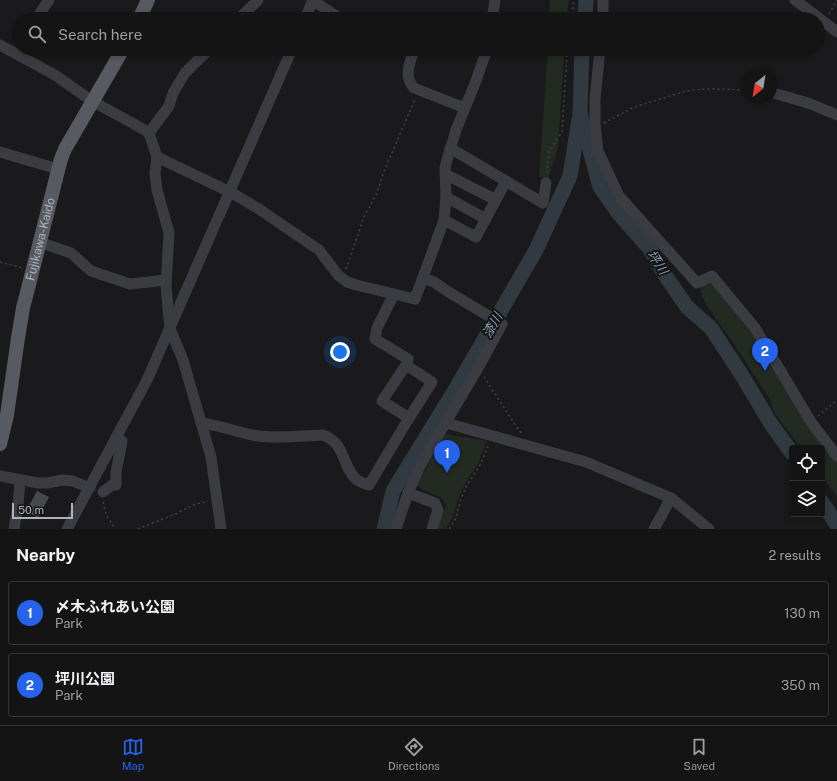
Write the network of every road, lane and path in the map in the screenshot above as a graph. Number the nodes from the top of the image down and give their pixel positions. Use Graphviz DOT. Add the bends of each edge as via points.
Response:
graph roads {
  1 [pos="49,0"];
  2 [pos="148,0"];
  3 [pos="258,0"];
  4 [pos="313,0"];
  5 [pos="495,0"];
  6 [pos="574,0"];
  7 [pos="603,0"];
  8 [pos="794,0"];
  9 [pos="837,0"];
  10 [pos="41,12"];
  11 [pos="142,12"];
  12 [pos="246,12"];
  13 [pos="308,12"];
  14 [pos="331,12"];
  15 [pos="493,12"];
  16 [pos="572,12"];
  17 [pos="603,12"];
  18 [pos="810,12"];
  19 [pos="825,23"];
  20 [pos="837,32"];
  21 [pos="0,45"];
  22 [pos="12,48"];
  23 [pos="26,56"];
  24 [pos="119,56"];
  25 [pos="202,56"];
  26 [pos="289,56"];
  27 [pos="412,56"];
  28 [pos="484,56"];
  29 [pos="567,56"];
  30 [pos="599,56"];
  31 [pos="420,90"];
  32 [pos="741,90"];
  33 [pos="777,94"];
  34 [pos="92,101"];
  35 [pos="465,108"];
  36 [pos="837,115"];
  37 [pos="595,128"];
  38 [pos="149,133"];
  39 [pos="450,148"];
  40 [pos="0,152"];
  41 [pos="157,157"];
  42 [pos="58,170"];
  43 [pos="445,174"];
  44 [pos="506,181"];
  45 [pos="546,183"];
  46 [pos="230,192"];
  47 [pos="446,197"];
  48 [pos="496,200"];
  49 [pos="486,219"];
  50 [pos="444,220"];
  51 [pos="39,242"];
  52 [pos="0,262"];
  53 [pos="32,270"];
  54 [pos="343,278"];
  55 [pos="423,278"];
  56 [pos="166,280"];
  57 [pos="394,294"];
  58 [pos="170,328"];
  59 [pos="406,365"];
  60 [pos="478,368"];
  61 [pos="837,400"];
  62 [pos="4,414"];
  63 [pos="409,418"];
  64 [pos="446,422"];
  65 [pos="811,422"];
  66 [pos="201,423"];
  67 [pos="493,435"];
  68 [pos="116,437"];
  69 [pos="0,444"];
  70 [pos="534,447"];
  71 [pos="837,456"];
  72 [pos="0,476"];
  73 [pos="20,481"];
  74 [pos="90,488"];
  75 [pos="103,492"];
  76 [pos="408,493"];
  77 [pos="671,498"];
  78 [pos="218,501"];
  79 [pos="14,529"];
  80 [pos="67,529"];
  81 [pos="115,529"];
  82 [pos="138,529"];
  83 [pos="221,529"];
  84 [pos="396,529"];
  85 [pos="432,529"];
  86 [pos="450,529"];
  87 [pos="654,529"];
  88 [pos="709,529"];
  1 -- 10 [label="street"];
  2 -- 11 [label="main road"];
  3 -- 12 [label="street"];
  4 -- 13 [label="street"];
  4 -- 14 [label="street"];
  5 -- 15 [label="street"];
  6 -- 16 [label="path"];
  7 -- 17 [label="street"];
  8 -- 18 [label="street"];
  9 -- 19 [label="path"];
  19 -- 20 [label="street"];
  21 -- 22 [label="street"];
  23 -- 34 [label="street"];
  24 -- 34 [label="main road, Fujikawa-Kaido"];
  25 -- 38 [label="street" via="185,73 173,93 169,106"];
  26 -- 46 [label="street"];
  27 -- 31 [label="street" via="407,76 414,88"];
  28 -- 35 [label="street"];
  29 -- 45 [label="path" via="562,132 549,152"];
  30 -- 37 [label="street"];
  31 -- 35 [label="street"];
  31 -- 54 [label="path" via="377,193 364,217"];
  32 -- 37 [label="path" via="690,90 634,107"];
  33 -- 36 [label="street"];
  34 -- 38 [label="street"];
  34 -- 42 [label="main road, Fujikawa-Kaido" via="64,149"];
  35 -- 39 [label="street"];
  37 -- 65 [label="street" via="598,151 618,196 697,283 712,276 755,328"];
  38 -- 41 [label="street"];
  39 -- 43 [label="street"];
  39 -- 44 [label="street"];
  40 -- 42 [label="street"];
  41 -- 46 [label="street"];
  41 -- 56 [label="street" via="157,190 169,233"];
  42 -- 51 [label="main road, Fujikawa-Kaido"];
  43 -- 47 [label="street"];
  43 -- 48 [label="street"];
  44 -- 45 [label="street" via="543,203"];
  44 -- 48 [label="street"];
  46 -- 54 [label="street" via="259,208 319,250"];
  46 -- 58 [label="street"];
  47 -- 49 [label="street"];
  47 -- 50 [label="street"];
  48 -- 49 [label="street"];
  49 -- 50 [label="street" via="476,237"];
  50 -- 55 [label="street"];
  51 -- 53 [label="main road, Fujikawa-Kaido"];
  51 -- 56 [label="street" via="71,254 91,271 130,284"];
  52 -- 53 [label="path"];
  53 -- 62 [label="main road, Fujikawa-Kaido"];
  54 -- 57 [label="street" via="356,285"];
  55 -- 57 [label="street" via="415,300"];
  55 -- 60 [label="street" via="434,282 502,324"];
  56 -- 58 [label="street"];
  57 -- 59 [label="street" via="377,328 375,339 408,359"];
  58 -- 66 [label="street" via="183,360"];
  58 -- 68 [label="street" via="147,380"];
  59 -- 63 [label="street" via="432,382"];
  59 -- 63 [label="street" via="382,401"];
  60 -- 64 [label="street"];
  60 -- 70 [label="path" via="516,426"];
  61 -- 65 [label="path"];
  62 -- 69 [label="main road, Fujikawa-Kaido"];
  63 -- 66 [label="street" via="369,485 356,479 338,446 330,438 322,435 252,435 215,424"];
  64 -- 67 [label="street"];
  64 -- 76 [label="street" via="420,466"];
  65 -- 71 [label="street"];
  66 -- 78 [label="street" via="211,457"];
  67 -- 70 [label="street"];
  67 -- 86 [label="path" via="460,500 456,518"];
  68 -- 74 [label="street"];
  68 -- 75 [label="street" via="122,441 117,460 116,483"];
  70 -- 77 [label="street" via="586,462"];
  72 -- 73 [label="street"];
  73 -- 74 [label="street" via="72,481"];
  73 -- 79 [label="street"];
  74 -- 80 [label="street"];
  75 -- 81 [label="path" via="103,505"];
  76 -- 84 [label="street"];
  76 -- 85 [label="street" via="435,503 438,510"];
  77 -- 87 [label="street"];
  77 -- 88 [label="street"];
  78 -- 82 [label="path" via="201,502"];
  78 -- 83 [label="street"];
}
